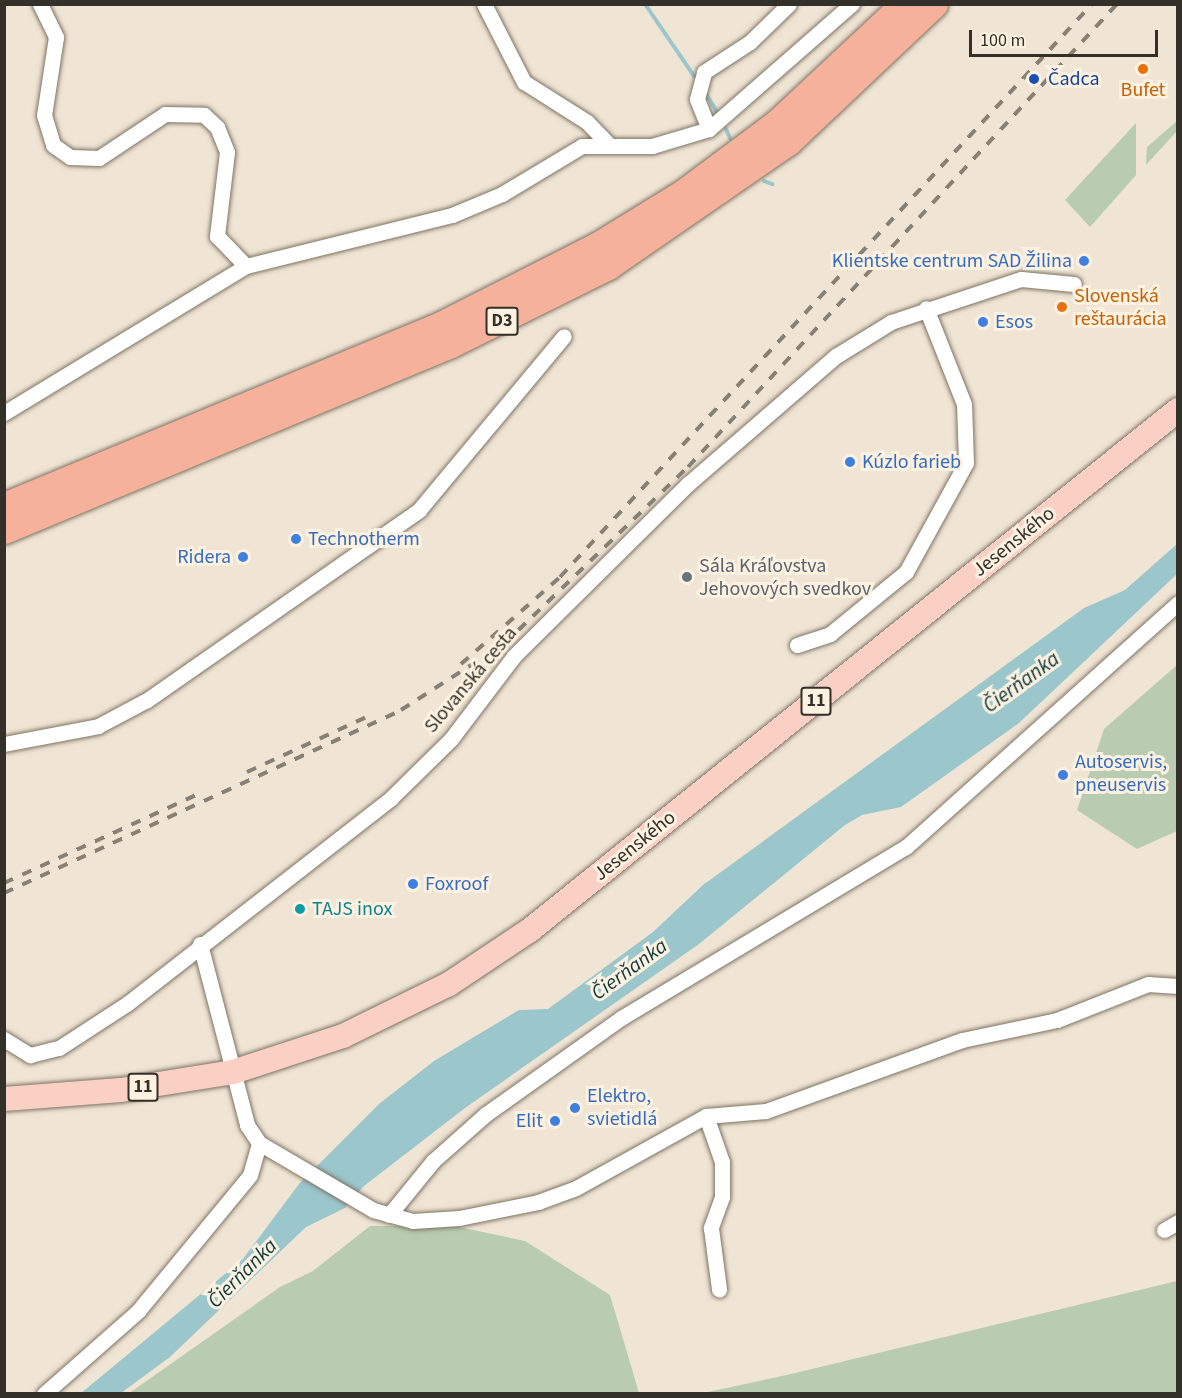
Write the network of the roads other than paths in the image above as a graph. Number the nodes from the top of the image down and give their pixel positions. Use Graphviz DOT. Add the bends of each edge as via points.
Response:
graph roads {
  1 [pos="40,4"];
  2 [pos="484,4"];
  3 [pos="789,4"];
  4 [pos="852,4"];
  5 [pos="904,4"];
  6 [pos="934,4"];
  7 [pos="709,129"];
  8 [pos="609,144"];
  9 [pos="246,266"];
  10 [pos="1074,284"];
  11 [pos="926,308"];
  12 [pos="564,336"];
  13 [pos="1178,410"];
  14 [pos="4,413"];
  15 [pos="4,506"];
  16 [pos="4,530"];
  17 [pos="1178,603"];
  18 [pos="797,645"];
  19 [pos="4,744"];
  20 [pos="200,944"];
  21 [pos="1178,986"];
  22 [pos="4,1040"];
  23 [pos="233,1072"];
  24 [pos="4,1099"];
  25 [pos="706,1116"];
  26 [pos="259,1143"];
  27 [pos="389,1215"];
  28 [pos="1178,1222"];
  29 [pos="1164,1230"];
  30 [pos="720,1289"];
  31 [pos="44,1394"];
  1 -- 9 [label="street" via="56,38 44,115 53,145 70,157 99,158 165,114 204,115 218,127 227,152 217,236"];
  2 -- 8 [label="street" via="524,82 587,122"];
  3 -- 7 [label="street" via="750,42 704,72 697,99"];
  4 -- 7 [label="street"];
  5 -- 15 [label="highway, D3" via="827,80 726,162 553,271 371,355"];
  6 -- 16 [label="highway, D3" via="788,142 695,211 599,271 451,344"];
  7 -- 8 [label="street" via="652,146"];
  8 -- 9 [label="street" via="568,151 502,194 452,215"];
  9 -- 14 [label="street"];
  10 -- 11 [label="street, Slovanská cesta" via="1021,279"];
  11 -- 18 [label="street" via="964,404 966,463 906,572 830,634"];
  11 -- 20 [label="street, Slovanská cesta" via="891,322 836,356 688,484 514,656 451,739 391,798"];
  12 -- 19 [label="street" via="419,510 147,700 99,726"];
  13 -- 23 [label="main road, Jesenského / 11" via="489,960 365,1026"];
  17 -- 27 [label="street" via="906,847 642,1005 486,1114 433,1161"];
  20 -- 22 [label="street, Slovanská cesta" via="128,1003 59,1048 30,1055"];
  20 -- 23 [label="street"];
  21 -- 25 [label="street" via="1148,984 1057,1020 962,1040 766,1111"];
  23 -- 24 [label="main road, Jesenského / 11" via="121,1090"];
  23 -- 26 [label="street" via="247,1125"];
  25 -- 27 [label="street" via="576,1188 538,1202 459,1218 413,1221"];
  25 -- 30 [label="street" via="722,1162 722,1197 711,1228"];
  26 -- 27 [label="street" via="356,1202"];
  26 -- 31 [label="street" via="250,1175 145,1302"];
  28 -- 29 [label="street"];
}
